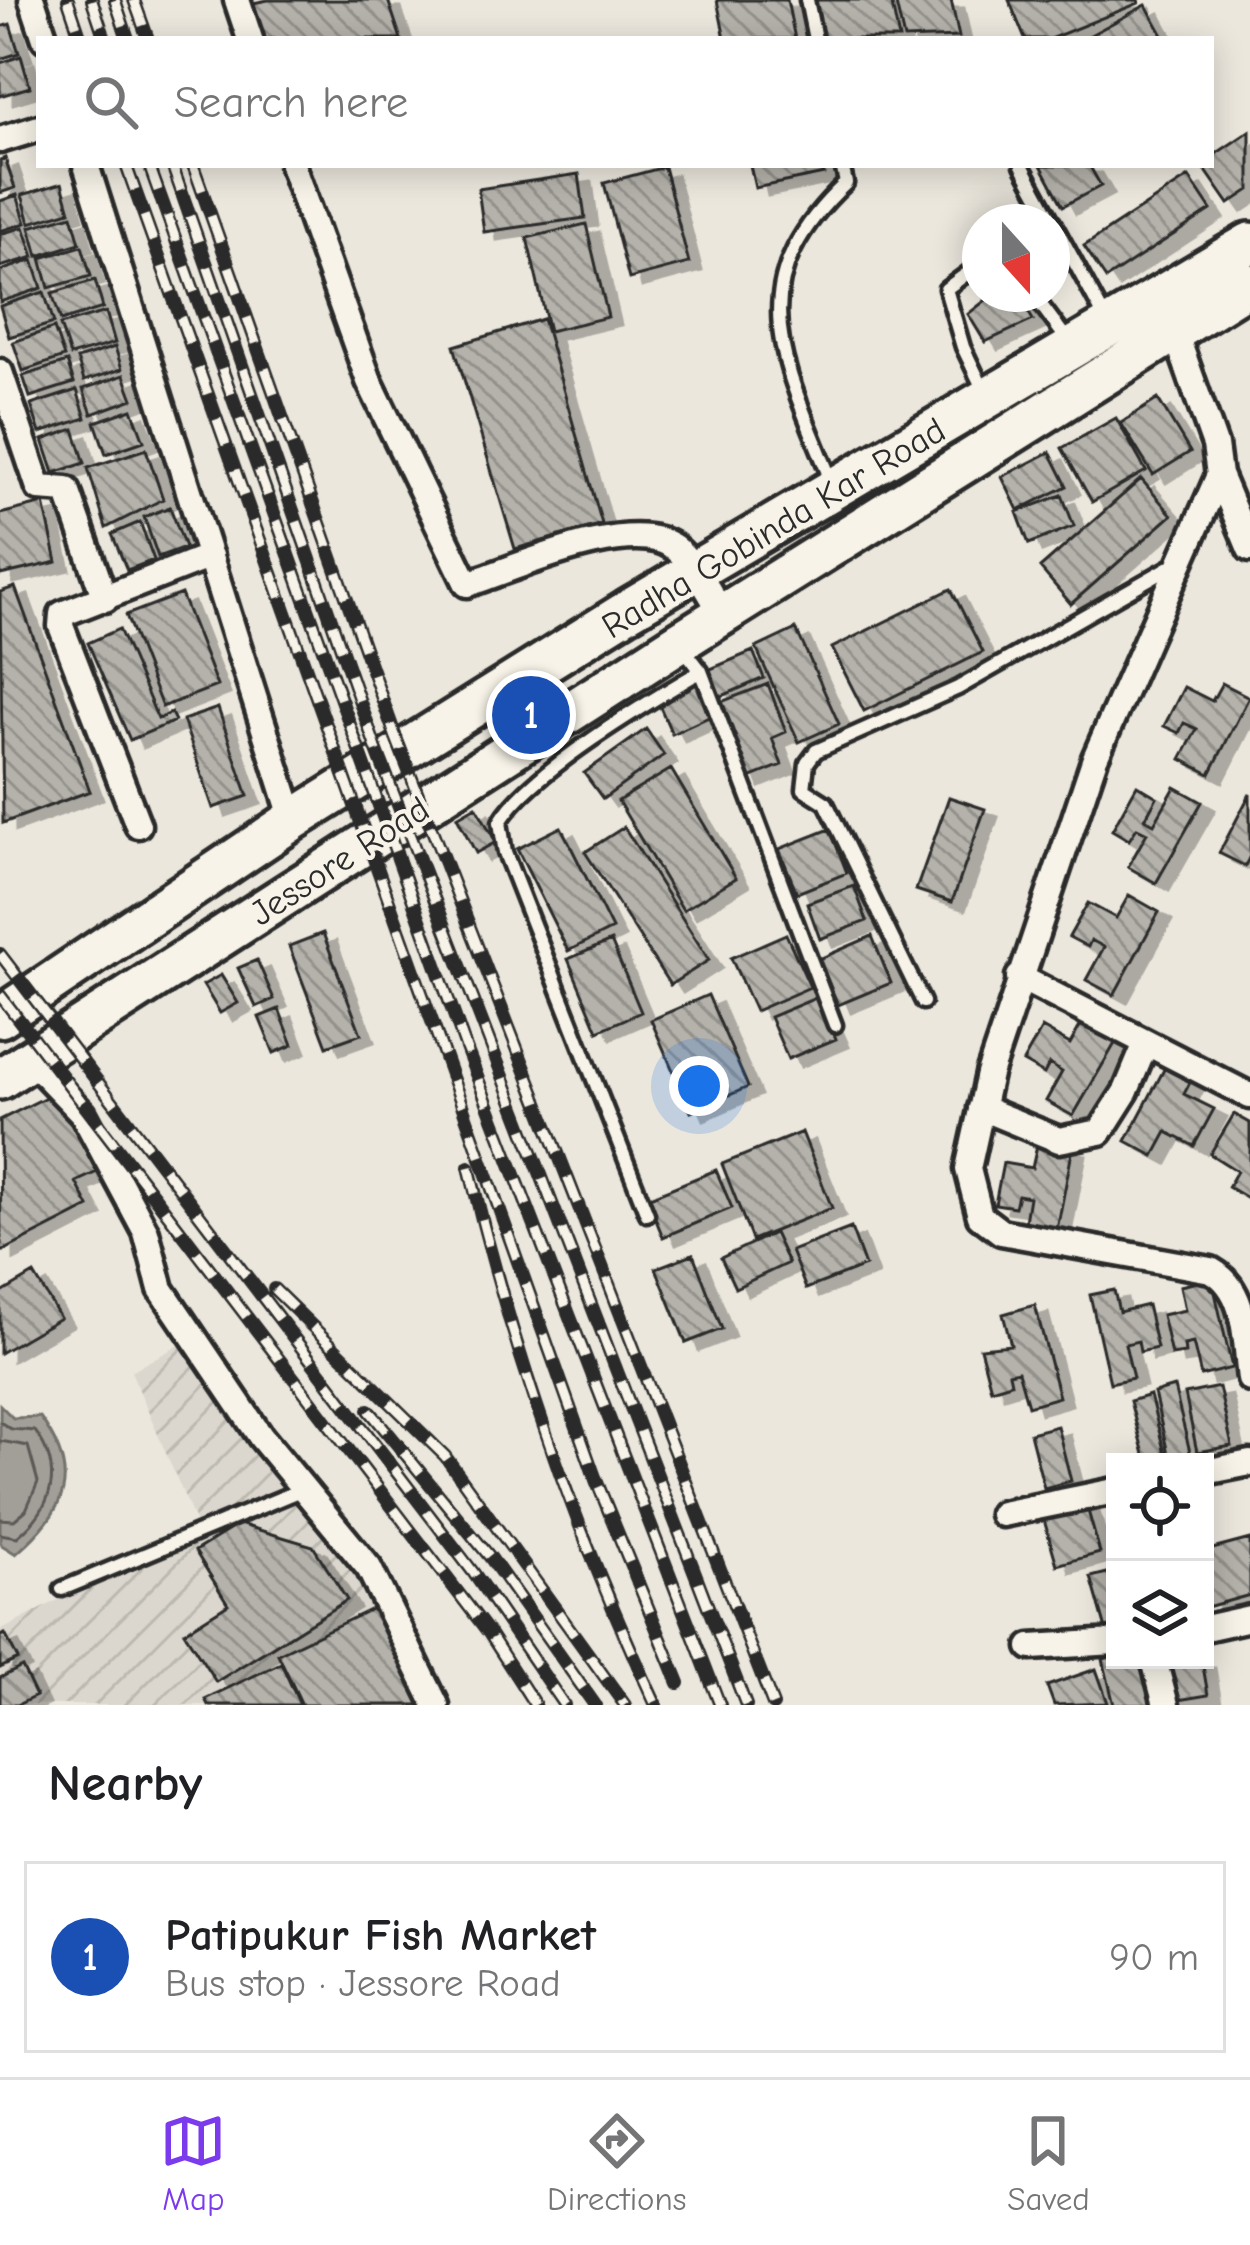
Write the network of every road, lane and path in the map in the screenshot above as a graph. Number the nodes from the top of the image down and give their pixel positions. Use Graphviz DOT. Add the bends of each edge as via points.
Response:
graph roads {
  1 [pos="32,0"];
  2 [pos="237,0"];
  3 [pos="807,0"];
  4 [pos="44,36"];
  5 [pos="249,36"];
  6 [pos="814,36"];
  7 [pos="36,129"];
  8 [pos="0,140"];
  9 [pos="87,168"];
  10 [pos="293,168"];
  11 [pos="843,168"];
  12 [pos="1024,168"];
  13 [pos="1250,243"];
  14 [pos="962,277"];
  15 [pos="1250,284"];
  16 [pos="1046,312"];
  17 [pos="1110,328"];
  18 [pos="1175,332"];
  19 [pos="1074,349"];
  20 [pos="0,372"];
  21 [pos="988,400"];
  22 [pos="1219,475"];
  23 [pos="834,490"];
  24 [pos="1250,549"];
  25 [pos="209,556"];
  26 [pos="1186,557"];
  27 [pos="695,571"];
  28 [pos="105,599"];
  29 [pos="723,615"];
  30 [pos="690,657"];
  31 [pos="293,820"];
  32 [pos="138,825"];
  33 [pos="1019,977"];
  34 [pos="923,1002"];
  35 [pos="0,1017"];
  36 [pos="835,1025"];
  37 [pos="1146,1043"];
  38 [pos="15,1069"];
  39 [pos="1250,1096"];
  40 [pos="981,1108"];
  41 [pos="647,1214"];
  42 [pos="1250,1379"];
  43 [pos="1250,1462"];
  44 [pos="1214,1470"];
  45 [pos="304,1489"];
  46 [pos="1106,1492"];
  47 [pos="1001,1514"];
  48 [pos="62,1588"];
  49 [pos="1250,1618"];
  50 [pos="1214,1626"];
  51 [pos="1106,1643"];
  52 [pos="1031,1647"];
  53 [pos="1156,1669"];
  54 [pos="436,1705"];
  55 [pos="1166,1705"];
  1 -- 4 [label="street"];
  2 -- 5 [label="street"];
  3 -- 6 [label="lane"];
  7 -- 8 [label="street"];
  9 -- 25 [label="street"];
  10 -- 27 [label="street" via="369,381 467,584 608,537 672,545"];
  11 -- 23 [label="lane" via="846,183 811,216 781,269 777,311 795,389"];
  12 -- 17 [label="lane"];
  13 -- 17 [label="main road, Radha Gobinda Kar Road"];
  14 -- 21 [label="lane" via="946,289"];
  15 -- 18 [label="main road, Jessore Road"];
  16 -- 19 [label="lane"];
  17 -- 19 [label="main road, Radha Gobinda Kar Road"];
  18 -- 22 [label="street"];
  18 -- 29 [label="main road, Jessore Road"];
  19 -- 21 [label="main road, Radha Gobinda Kar Road"];
  20 -- 28 [label="street" via="39,488 68,490"];
  21 -- 23 [label="main road, Radha Gobinda Kar Road"];
  22 -- 24 [label="street"];
  22 -- 26 [label="street"];
  23 -- 27 [label="main road, Radha Gobinda Kar Road"];
  25 -- 28 [label="street"];
  25 -- 31 [label="street"];
  26 -- 33 [label="street" via="1095,758"];
  26 -- 34 [label="lane" via="958,688 816,751 807,763 803,789 826,803"];
  27 -- 29 [label="street"];
  27 -- 31 [label="main road, Radha Gobinda Kar Road"];
  28 -- 32 [label="street" via="62,614 61,626"];
  29 -- 30 [label="main road, Jessore Road"];
  30 -- 36 [label="lane"];
  30 -- 38 [label="main road, Jessore Road"];
  30 -- 41 [label="lane" via="500,822 505,853"];
  31 -- 35 [label="main road, Radha Gobinda Kar Road"];
  33 -- 37 [label="street"];
  33 -- 40 [label="street"];
  37 -- 39 [label="street"];
  37 -- 40 [label="street" via="1100,1132 1059,1140"];
  38 -- 45 [label="street" via="83,1114 146,1232 161,1289"];
  40 -- 42 [label="street" via="968,1169 980,1216 1040,1244 1227,1279"];
  43 -- 44 [label="street"];
  45 -- 48 [label="lane"];
  45 -- 54 [label="street" via="369,1568"];
  46 -- 47 [label="street"];
  49 -- 50 [label="street"];
  51 -- 52 [label="street"];
  53 -- 55 [label="street"];
}
